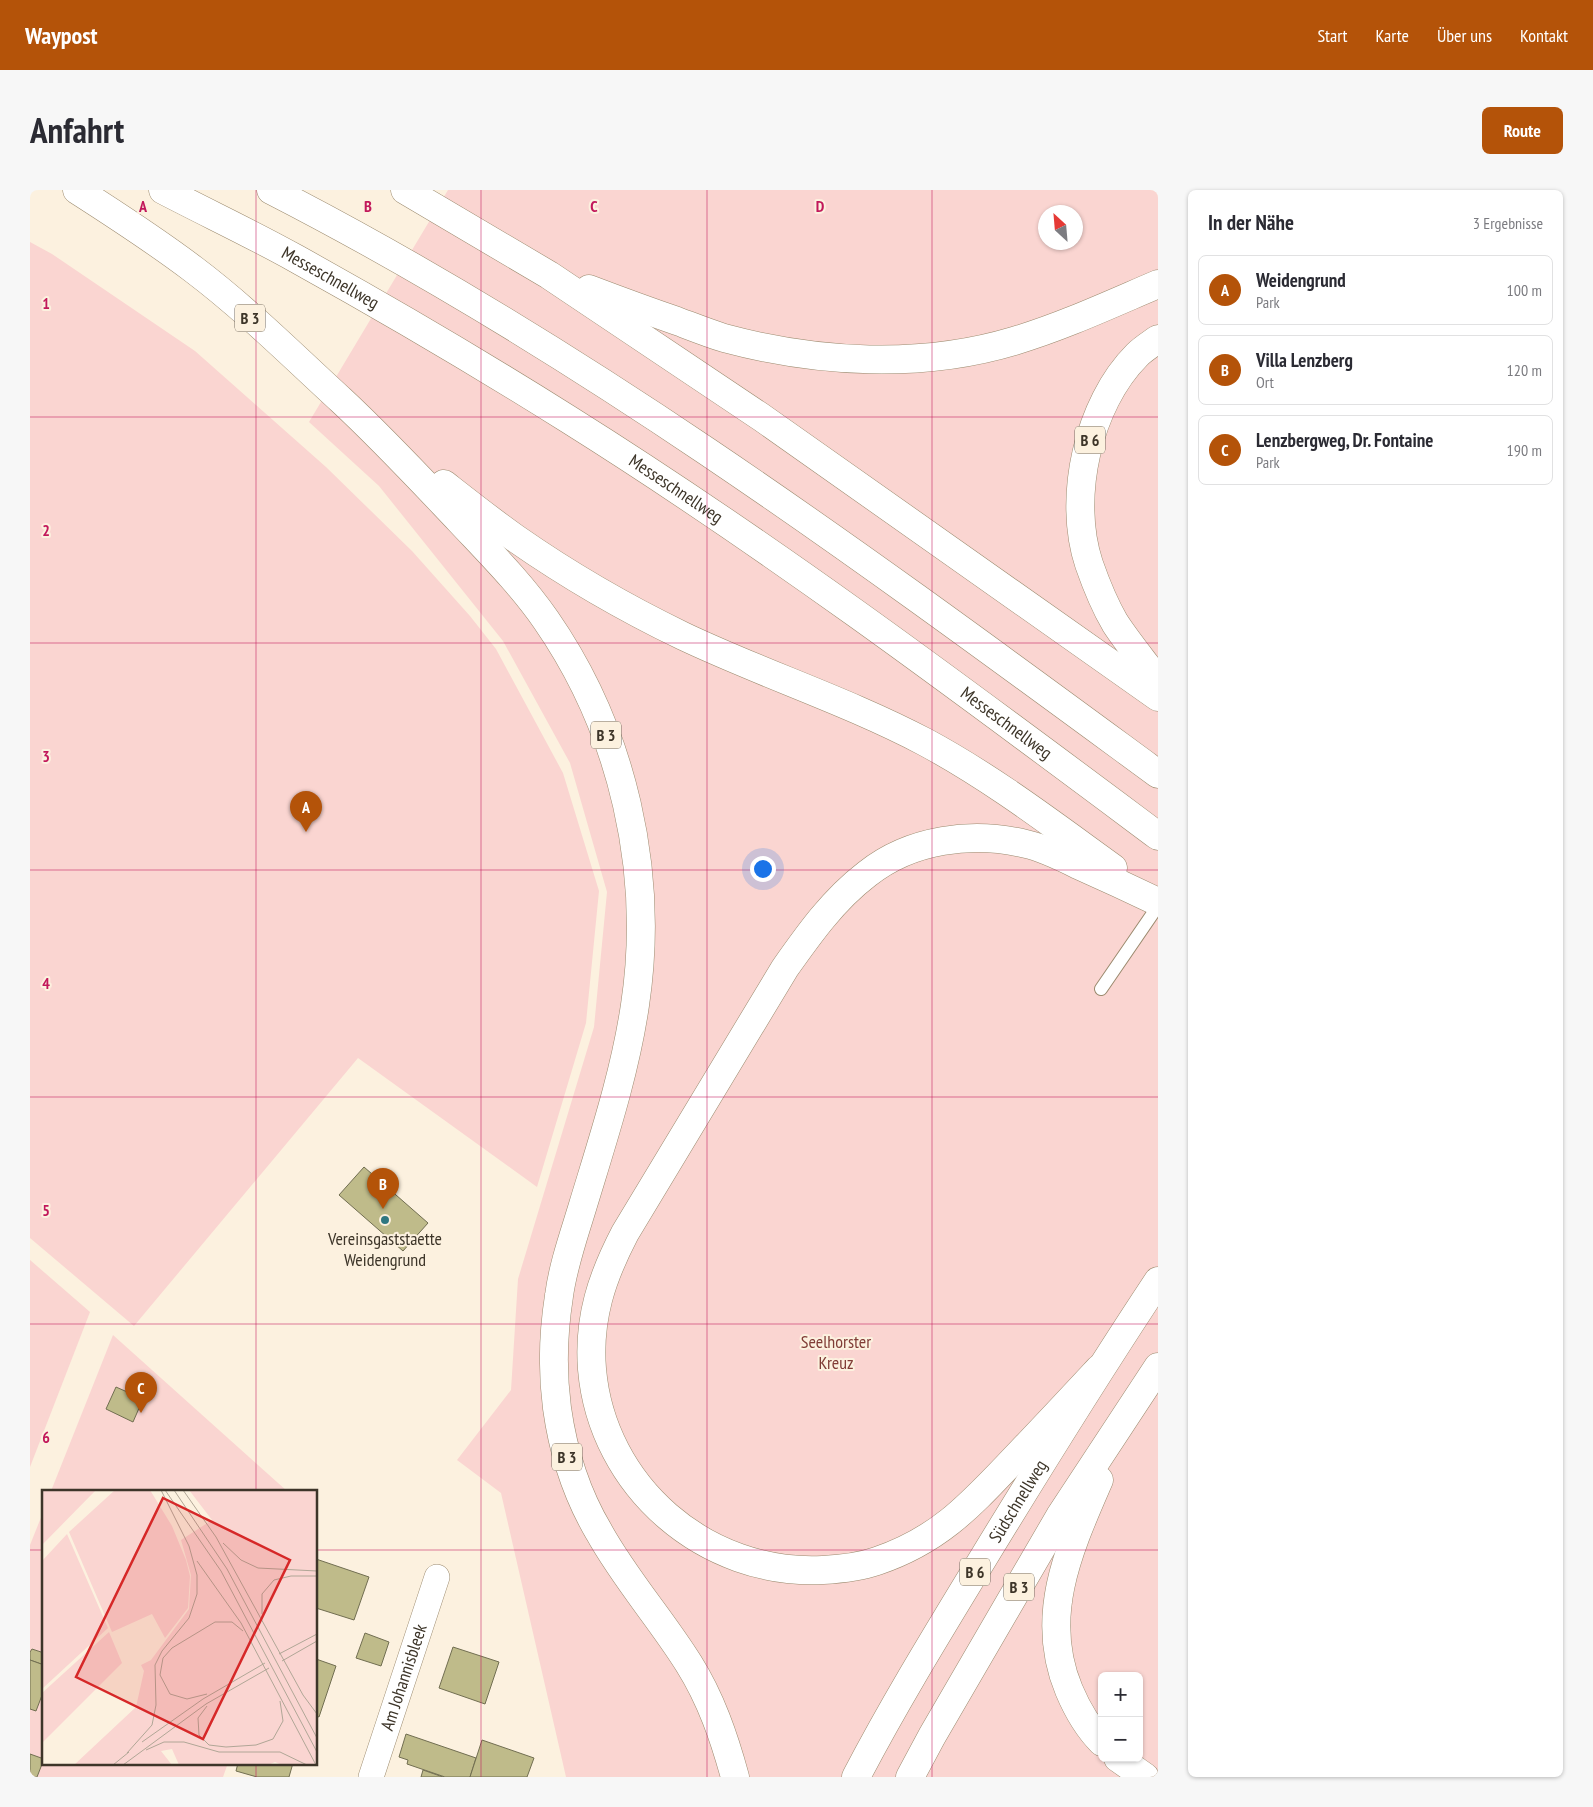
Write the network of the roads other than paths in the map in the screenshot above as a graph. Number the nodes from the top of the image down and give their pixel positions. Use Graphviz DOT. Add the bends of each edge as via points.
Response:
graph roads {
  1 [pos="77,190"];
  2 [pos="163,190"];
  3 [pos="271,190"];
  4 [pos="405,190"];
  5 [pos="550,275"];
  6 [pos="1158,284"];
  7 [pos="1158,339"];
  8 [pos="382,438"];
  9 [pos="1158,681"];
  10 [pos="1158,697"];
  11 [pos="1158,774"];
  12 [pos="1158,836"];
  13 [pos="1158,901"];
  14 [pos="1158,906"];
  15 [pos="1101,989"];
  16 [pos="1158,1282"];
  17 [pos="1158,1367"];
  18 [pos="1099,1369"];
  19 [pos="1134,1401"];
  20 [pos="437,1577"];
  21 [pos="1098,1738"];
  22 [pos="1124,1762"];
  23 [pos="371,1777"];
  24 [pos="735,1777"];
  25 [pos="856,1777"];
  26 [pos="910,1777"];
  27 [pos="1145,1777"];
  1 -- 8 [label="highway, B 3" via="196,271"];
  2 -- 12 [label="highway, Messeschnellweg" via="293,257 568,419 705,509 933,670"];
  3 -- 11 [label="highway" via="453,290 738,472"];
  4 -- 5 [label="highway"];
  5 -- 6 [label="highway" via="722,337 811,355 875,359 960,353 1013,341 1064,324"];
  5 -- 10 [label="highway" via="762,417"];
  7 -- 9 [label="highway, B 6" via="1137,355 1114,386 1097,417 1086,451 1081,529 1089,563 1115,622"];
  8 -- 13 [label="highway" via="515,538 568,573 683,636 868,714 926,743 1029,807"];
  8 -- 24 [label="highway, B 3" via="517,581 547,621 574,664 596,709 628,804 641,904 635,1005 614,1103 559,1291 553,1373 566,1454 580,1493 602,1538 625,1574 689,1663 723,1736"];
  13 -- 18 [label="highway" via="1049,852 993,838 961,838 924,845 867,873 814,927 785,968 626,1233 609,1264 600,1290 592,1333 592,1369 606,1429 626,1469 648,1497 673,1522 703,1542 735,1557 769,1567 804,1571 840,1569 875,1562 908,1549 939,1531 967,1509"];
  14 -- 15 [label="lane"];
  16 -- 18 [label="highway, Südschnellweg / B 6"];
  17 -- 19 [label="highway, B 3"];
  18 -- 25 [label="highway, Südschnellweg / B 6" via="889,1713"];
  19 -- 21 [label="highway" via="1074,1537 1057,1598 1056,1643 1063,1675 1075,1706"];
  19 -- 26 [label="highway, B 3" via="1060,1516"];
  20 -- 23 [label="street, Am Johannisbleek"];
  22 -- 27 [label="highway"];
}
